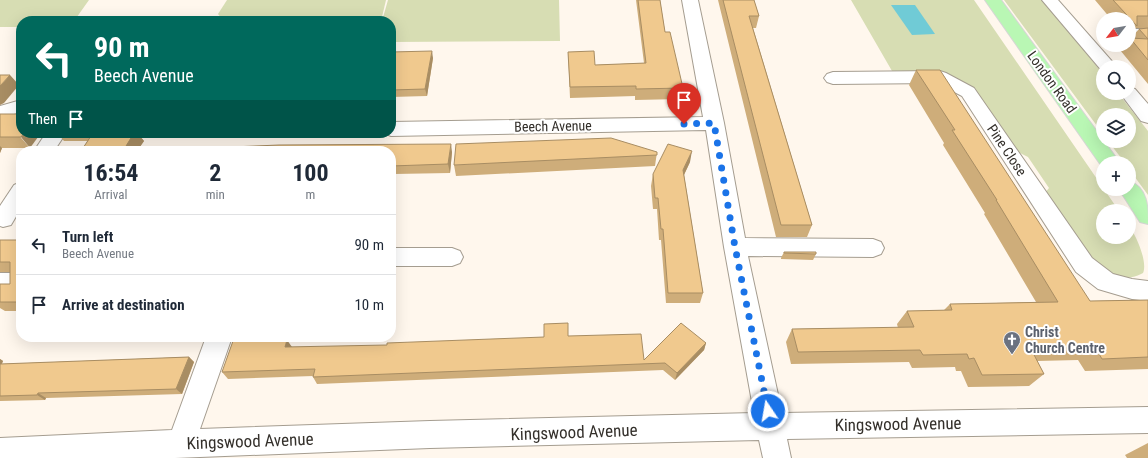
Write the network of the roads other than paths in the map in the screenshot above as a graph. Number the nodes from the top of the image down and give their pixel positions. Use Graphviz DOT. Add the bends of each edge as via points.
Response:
graph roads {
  1 [pos="690,0"];
  2 [pos="994,0"];
  3 [pos="1050,0"];
  4 [pos="1096,34"];
  5 [pos="1136,34"];
  6 [pos="1148,34"];
  7 [pos="1081,35"];
  8 [pos="1102,60"];
  9 [pos="833,78"];
  10 [pos="1135,100"];
  11 [pos="16,107"];
  12 [pos="0,112"];
  13 [pos="1148,116"];
  14 [pos="714,123"];
  15 [pos="396,129"];
  16 [pos="1105,156"];
  17 [pos="1134,196"];
  18 [pos="16,198"];
  19 [pos="1148,216"];
  20 [pos="3,219"];
  21 [pos="735,247"];
  22 [pos="873,248"];
  23 [pos="396,257"];
  24 [pos="452,257"];
  25 [pos="0,283"];
  26 [pos="16,283"];
  27 [pos="1148,291"];
  28 [pos="217,342"];
  29 [pos="1148,420"];
  30 [pos="771,426"];
  31 [pos="181,443"];
  32 [pos="0,452"];
  33 [pos="778,458"];
  1 -- 14 [label="street"];
  2 -- 16 [label="main road, London Road"];
  3 -- 7 [label="street"];
  4 -- 7 [label="street"];
  5 -- 6 [label="street"];
  7 -- 8 [label="street"];
  9 -- 27 [label="street, Pine Close" via="940,77 968,92 1084,265 1106,282"];
  10 -- 13 [label="street"];
  11 -- 12 [label="street"];
  14 -- 15 [label="street, Beech Avenue"];
  14 -- 21 [label="street"];
  17 -- 19 [label="main road"];
  18 -- 20 [label="street"];
  21 -- 22 [label="street"];
  21 -- 30 [label="street"];
  23 -- 24 [label="street"];
  25 -- 26 [label="street"];
  28 -- 31 [label="street"];
  29 -- 30 [label="street, Kingswood Avenue"];
  30 -- 31 [label="street, Kingswood Avenue"];
  30 -- 33 [label="street"];
  31 -- 32 [label="street, Kingswood Avenue"];
}
